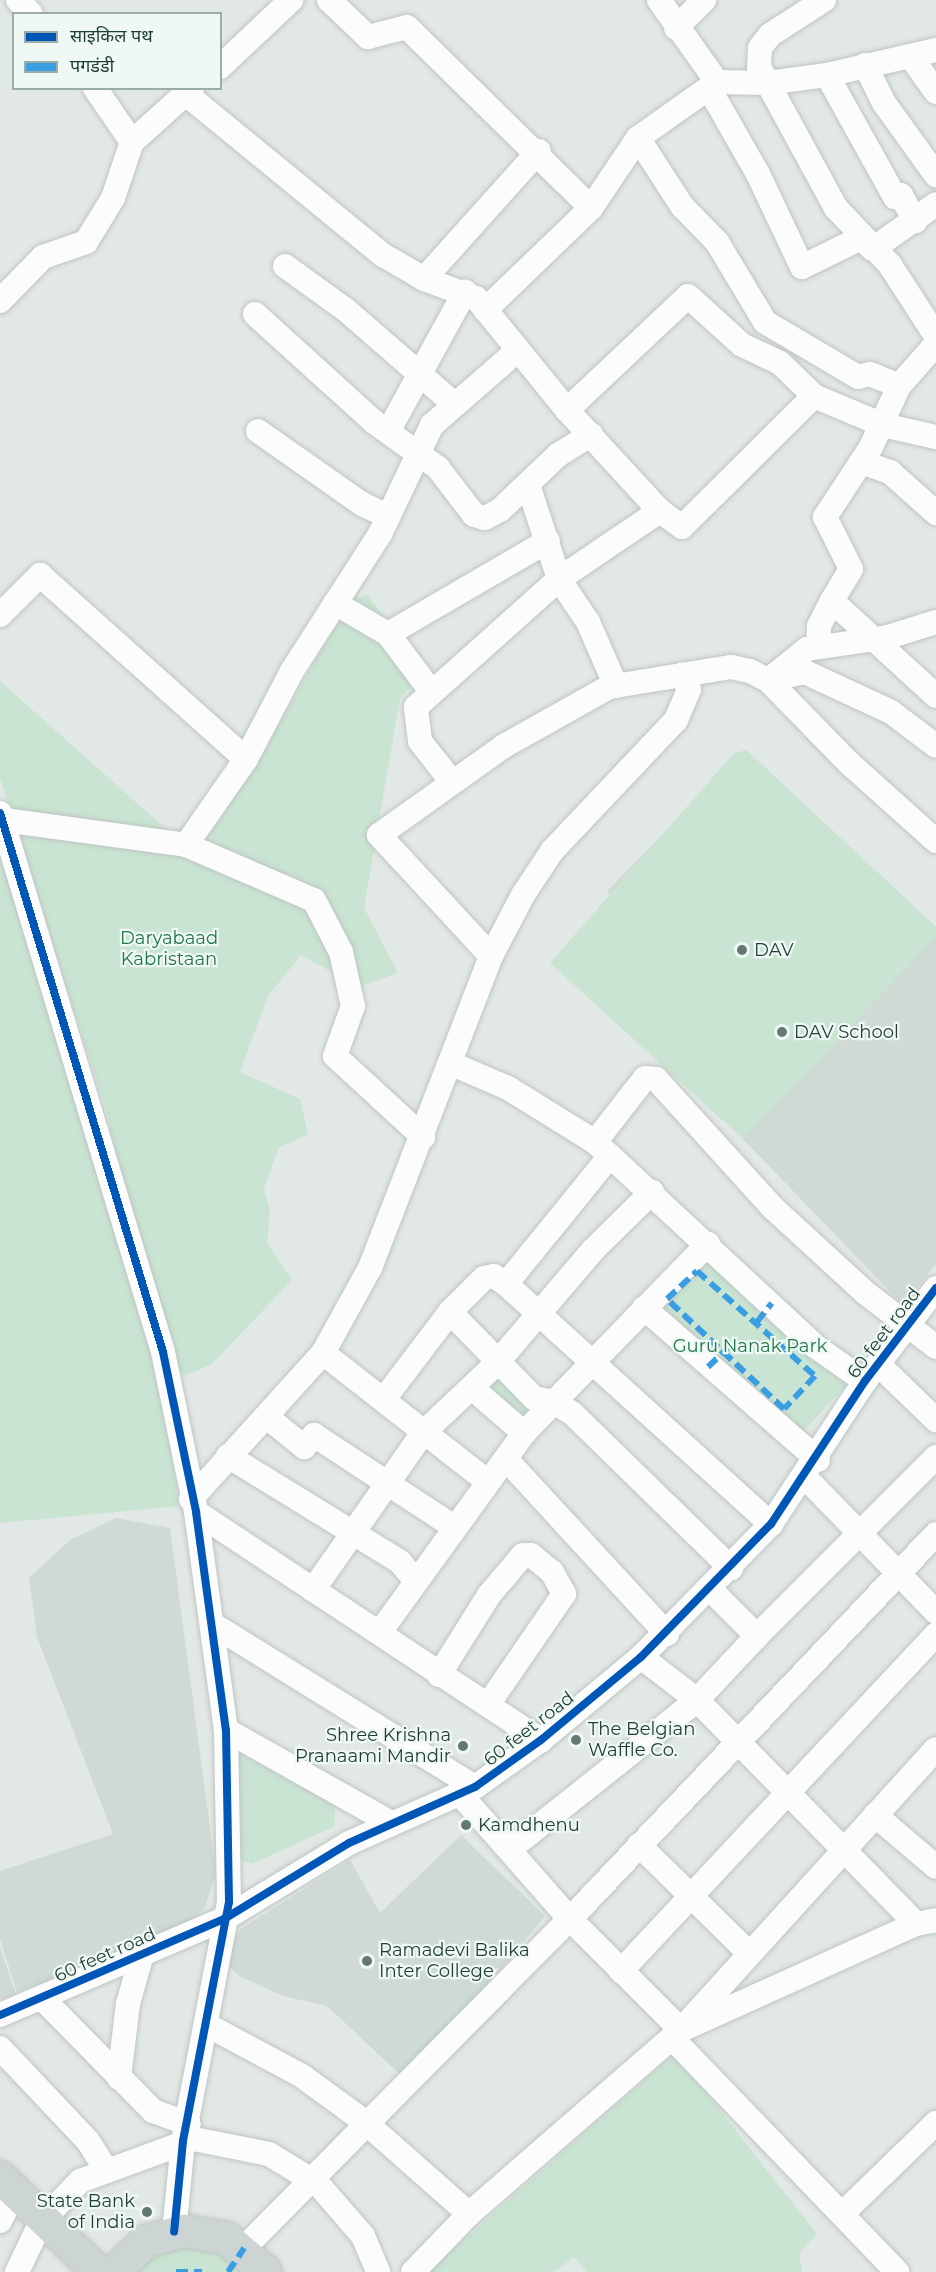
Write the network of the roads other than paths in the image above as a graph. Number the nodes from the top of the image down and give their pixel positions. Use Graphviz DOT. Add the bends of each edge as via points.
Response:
graph roads {
  1 [pos="18,0"];
  2 [pos="291,0"];
  3 [pos="328,0"];
  4 [pos="660,0"];
  5 [pos="704,0"];
  6 [pos="824,0"];
  7 [pos="29,12"];
  8 [pos="676,28"];
  9 [pos="936,50"];
  10 [pos="911,57"];
  11 [pos="222,65"];
  12 [pos="865,65"];
  13 [pos="827,75"];
  14 [pos="768,83"];
  15 [pos="713,86"];
  16 [pos="96,90"];
  17 [pos="189,91"];
  18 [pos="936,92"];
  19 [pos="638,138"];
  20 [pos="132,142"];
  21 [pos="539,151"];
  22 [pos="936,175"];
  23 [pos="936,204"];
  24 [pos="591,208"];
  25 [pos="915,221"];
  26 [pos="873,249"];
  27 [pos="285,266"];
  28 [pos="424,279"];
  29 [pos="465,292"];
  30 [pos="0,301"];
  31 [pos="485,310"];
  32 [pos="255,314"];
  33 [pos="936,336"];
  34 [pos="936,344"];
  35 [pos="518,350"];
  36 [pos="420,373"];
  37 [pos="900,386"];
  38 [pos="814,396"];
  39 [pos="453,403"];
  40 [pos="567,410"];
  41 [pos="883,425"];
  42 [pos="389,430"];
  43 [pos="258,431"];
  44 [pos="591,434"];
  45 [pos="936,437"];
  46 [pos="418,452"];
  47 [pos="861,462"];
  48 [pos="528,485"];
  49 [pos="660,512"];
  50 [pos="936,513"];
  51 [pos="388,516"];
  52 [pos="548,541"];
  53 [pos="559,579"];
  54 [pos="832,601"];
  55 [pos="336,603"];
  56 [pos="0,615"];
  57 [pos="936,622"];
  58 [pos="388,634"];
  59 [pos="871,638"];
  60 [pos="818,646"];
  61 [pos="682,674"];
  62 [pos="768,680"];
  63 [pos="616,686"];
  64 [pos="431,691"];
  65 [pos="936,696"];
  66 [pos="936,746"];
  67 [pos="246,759"];
  68 [pos="452,782"];
  69 [pos="2,817"];
  70 [pos="936,841"];
  71 [pos="186,845"];
  72 [pos="491,956"];
  73 [pos="450,1063"];
  74 [pos="423,1137"];
  75 [pos="603,1149"];
  76 [pos="652,1192"];
  77 [pos="708,1244"];
  78 [pos="506,1284"];
  79 [pos="936,1288"];
  80 [pos="644,1308"];
  81 [pos="450,1312"];
  82 [pos="539,1314"];
  83 [pos="908,1324"];
  84 [pos="936,1347"];
  85 [pos="323,1353"];
  86 [pos="592,1362"];
  87 [pos="496,1364"];
  88 [pos="871,1373"];
  89 [pos="472,1388"];
  90 [pos="384,1399"];
  91 [pos="555,1401"];
  92 [pos="267,1417"];
  93 [pos="936,1420"];
  94 [pos="524,1433"];
  95 [pos="423,1434"];
  96 [pos="228,1456"];
  97 [pos="936,1457"];
  98 [pos="506,1459"];
  99 [pos="812,1468"];
  100 [pos="488,1482"];
  101 [pos="389,1484"];
  102 [pos="193,1506"];
  103 [pos="771,1524"];
  104 [pos="454,1527"];
  105 [pos="351,1531"];
  106 [pos="862,1534"];
  107 [pos="936,1534"];
  108 [pos="731,1568"];
  109 [pos="897,1574"];
  110 [pos="416,1580"];
  111 [pos="710,1589"];
  112 [pos="313,1590"];
  113 [pos="936,1612"];
  114 [pos="212,1624"];
  115 [pos="380,1632"];
  116 [pos="667,1634"];
  117 [pos="936,1634"];
  118 [pos="757,1636"];
  119 [pos="641,1658"];
  120 [pos="439,1675"];
  121 [pos="697,1700"];
  122 [pos="489,1703"];
  123 [pos="226,1730"];
  124 [pos="541,1740"];
  125 [pos="738,1742"];
  126 [pos="936,1750"];
  127 [pos="468,1791"];
  128 [pos="790,1795"];
  129 [pos="875,1815"];
  130 [pos="391,1824"];
  131 [pos="639,1845"];
  132 [pos="510,1849"];
  133 [pos="842,1850"];
  134 [pos="936,1867"];
  135 [pos="690,1896"];
  136 [pos="224,1918"];
  137 [pos="570,1919"];
  138 [pos="926,1922"];
  139 [pos="748,1952"];
  140 [pos="142,1954"];
  141 [pos="621,1971"];
  142 [pos="43,1999"];
  143 [pos="0,2015"];
  144 [pos="207,2025"];
  145 [pos="677,2034"];
  146 [pos="0,2048"];
  147 [pos="118,2078"];
  148 [pos="365,2122"];
  149 [pos="936,2123"];
  150 [pos="186,2133"];
  151 [pos="106,2170"];
  152 [pos="310,2178"];
  153 [pos="7,2184"];
  154 [pos="469,2214"];
  155 [pos="842,2214"];
  156 [pos="0,2221"];
  157 [pos="41,2222"];
  158 [pos="174,2232"];
  159 [pos="244,2248"];
  160 [pos="17,2272"];
  161 [pos="98,2272"];
  162 [pos="114,2272"];
  163 [pos="266,2272"];
  164 [pos="378,2272"];
  165 [pos="413,2272"];
  166 [pos="897,2272"];
  1 -- 7 [label="street"];
  2 -- 11 [label="street"];
  3 -- 21 [label="street" via="368,37 407,27"];
  4 -- 8 [label="street"];
  5 -- 8 [label="street"];
  6 -- 14 [label="street" via="760,48 759,67"];
  8 -- 15 [label="street"];
  9 -- 10 [label="street"];
  10 -- 12 [label="street"];
  10 -- 18 [label="street"];
  12 -- 13 [label="street"];
  12 -- 22 [label="street" via="884,102"];
  13 -- 14 [label="street"];
  13 -- 25 [label="street" via="895,197 901,195"];
  14 -- 15 [label="street"];
  14 -- 26 [label="street" via="836,208"];
  15 -- 19 [label="street"];
  15 -- 26 [label="street" via="802,267 861,238"];
  16 -- 20 [label="street"];
  17 -- 20 [label="street"];
  17 -- 28 [label="street" via="382,255"];
  19 -- 24 [label="street"];
  19 -- 37 [label="street" via="682,206 717,242 765,322 858,376 870,374"];
  20 -- 30 [label="street" via="113,198 86,242 43,256"];
  21 -- 24 [label="street"];
  21 -- 28 [label="street"];
  23 -- 25 [label="street"];
  24 -- 31 [label="street"];
  25 -- 26 [label="street"];
  26 -- 33 [label="street" via="931,321"];
  27 -- 36 [label="street"];
  28 -- 29 [label="street"];
  29 -- 31 [label="street"];
  29 -- 36 [label="street"];
  31 -- 35 [label="street"];
  32 -- 42 [label="street" via="286,346"];
  34 -- 37 [label="street"];
  35 -- 39 [label="street"];
  35 -- 40 [label="street"];
  36 -- 39 [label="street"];
  36 -- 42 [label="street"];
  37 -- 41 [label="street"];
  38 -- 40 [label="street" via="780,363 742,345 688,296"];
  38 -- 41 [label="street"];
  38 -- 49 [label="street" via="682,527"];
  39 -- 46 [label="street" via="432,425"];
  40 -- 44 [label="street"];
  41 -- 45 [label="street"];
  41 -- 47 [label="street"];
  42 -- 46 [label="street"];
  43 -- 51 [label="street" via="362,504"];
  44 -- 48 [label="street" via="558,455"];
  44 -- 49 [label="street"];
  46 -- 48 [label="street" via="445,476 474,515 485,518"];
  46 -- 51 [label="street"];
  47 -- 50 [label="street" via="890,472"];
  47 -- 54 [label="street" via="825,517 851,569"];
  48 -- 52 [label="street"];
  49 -- 53 [label="street"];
  51 -- 55 [label="street"];
  52 -- 53 [label="street"];
  52 -- 58 [label="street"];
  53 -- 63 [label="street" via="588,622"];
  53 -- 64 [label="street"];
  54 -- 59 [label="street"];
  54 -- 60 [label="street" via="819,626"];
  55 -- 58 [label="street"];
  55 -- 67 [label="street"];
  56 -- 67 [label="street" via="40,575"];
  57 -- 59 [label="street"];
  58 -- 64 [label="street"];
  59 -- 60 [label="street"];
  59 -- 65 [label="street"];
  60 -- 62 [label="street" via="807,649"];
  61 -- 62 [label="street" via="731,667"];
  61 -- 63 [label="street"];
  61 -- 72 [label="street" via="689,690 676,720 552,851"];
  62 -- 66 [label="street" via="805,672 891,712"];
  62 -- 70 [label="street" via="849,764"];
  63 -- 68 [label="street" via="530,729"];
  64 -- 68 [label="street" via="416,707 414,720 420,741"];
  67 -- 71 [label="street"];
  68 -- 72 [label="street" via="379,834"];
  69 -- 71 [label="street"];
  69 -- 102 [label="street" via="163,1352"];
  71 -- 74 [label="street" via="314,900 341,952 353,1006 335,1056"];
  72 -- 73 [label="street"];
  73 -- 74 [label="street"];
  73 -- 75 [label="street" via="508,1088"];
  74 -- 85 [label="street" via="370,1268"];
  75 -- 76 [label="street"];
  75 -- 78 [label="street"];
  75 -- 83 [label="street" via="645,1078 656,1079 773,1208"];
  76 -- 77 [label="street" via="674,1221"];
  76 -- 82 [label="street"];
  77 -- 80 [label="street"];
  77 -- 88 [label="street" via="816,1347"];
  78 -- 81 [label="street" via="494,1276 484,1278"];
  78 -- 82 [label="street"];
  79 -- 83 [label="street, 60 feet road"];
  80 -- 86 [label="street"];
  80 -- 99 [label="street"];
  81 -- 87 [label="street" via="490,1350"];
  81 -- 90 [label="street"];
  82 -- 86 [label="street"];
  82 -- 87 [label="street"];
  83 -- 84 [label="street"];
  83 -- 88 [label="street, 60 feet road"];
  85 -- 90 [label="street"];
  85 -- 92 [label="street"];
  86 -- 91 [label="street"];
  86 -- 103 [label="street"];
  87 -- 89 [label="street"];
  87 -- 91 [label="street" via="534,1398"];
  88 -- 93 [label="street"];
  88 -- 99 [label="street, 60 feet road"];
  89 -- 94 [label="street"];
  89 -- 95 [label="street"];
  90 -- 95 [label="street"];
  91 -- 94 [label="street"];
  91 -- 108 [label="street"];
  92 -- 96 [label="street"];
  92 -- 101 [label="street" via="304,1447 314,1435"];
  94 -- 98 [label="street"];
  95 -- 100 [label="street"];
  95 -- 101 [label="street"];
  96 -- 102 [label="street"];
  96 -- 105 [label="street"];
  97 -- 106 [label="street"];
  98 -- 100 [label="street"];
  98 -- 116 [label="street"];
  99 -- 103 [label="street, 60 feet road"];
  99 -- 106 [label="street"];
  100 -- 104 [label="street"];
  101 -- 104 [label="street"];
  101 -- 105 [label="street" via="356,1532"];
  102 -- 112 [label="street"];
  102 -- 114 [label="street"];
  103 -- 108 [label="street, 60 feet road"];
  104 -- 110 [label="street"];
  105 -- 110 [label="street" via="400,1562"];
  105 -- 112 [label="street"];
  106 -- 109 [label="street"];
  106 -- 118 [label="street"];
  107 -- 109 [label="street"];
  108 -- 111 [label="street, 60 feet road"];
  109 -- 113 [label="street"];
  109 -- 125 [label="street"];
  110 -- 115 [label="street"];
  111 -- 116 [label="street, 60 feet road"];
  111 -- 118 [label="street"];
  112 -- 115 [label="street"];
  114 -- 123 [label="street"];
  114 -- 127 [label="street"];
  115 -- 120 [label="street"];
  116 -- 119 [label="street, 60 feet road"];
  117 -- 128 [label="street"];
  118 -- 121 [label="street"];
  119 -- 121 [label="street"];
  119 -- 124 [label="street, 60 feet road"];
  120 -- 122 [label="street"];
  120 -- 122 [label="street" via="489,1595 523,1555 531,1555 552,1572 564,1594"];
  121 -- 125 [label="street"];
  121 -- 132 [label="street"];
  122 -- 124 [label="street"];
  123 -- 130 [label="street"];
  123 -- 136 [label="street" via="230,1886"];
  124 -- 127 [label="street, 60 feet road"];
  125 -- 128 [label="street"];
  125 -- 131 [label="street"];
  126 -- 129 [label="street"];
  127 -- 130 [label="street, 60 feet road"];
  127 -- 132 [label="street"];
  128 -- 133 [label="street"];
  128 -- 135 [label="street"];
  129 -- 133 [label="street"];
  129 -- 134 [label="street"];
  130 -- 136 [label="street, 60 feet road"];
  131 -- 135 [label="street"];
  131 -- 137 [label="street"];
  132 -- 137 [label="street"];
  133 -- 138 [label="street"];
  133 -- 139 [label="street"];
  135 -- 139 [label="street"];
  135 -- 141 [label="street"];
  136 -- 140 [label="street, 60 feet road"];
  136 -- 144 [label="street"];
  137 -- 141 [label="street"];
  137 -- 148 [label="street"];
  138 -- 145 [label="street"];
  139 -- 145 [label="street"];
  140 -- 142 [label="street, 60 feet road"];
  140 -- 147 [label="street" via="128,2004"];
  141 -- 145 [label="street"];
  142 -- 143 [label="street, 60 feet road"];
  142 -- 147 [label="street"];
  144 -- 148 [label="street" via="302,2076"];
  144 -- 150 [label="street"];
  145 -- 154 [label="street"];
  145 -- 155 [label="street"];
  146 -- 151 [label="street" via="88,2141"];
  147 -- 150 [label="street" via="153,2111"];
  148 -- 152 [label="street"];
  148 -- 154 [label="street"];
  149 -- 155 [label="street"];
  150 -- 151 [label="street"];
  150 -- 152 [label="street" via="241,2145"];
  150 -- 158 [label="street"];
  151 -- 157 [label="street" via="80,2181"];
  152 -- 159 [label="street"];
  152 -- 164 [label="street" via="343,2208"];
  153 -- 156 [label="street"];
  153 -- 157 [label="main road"];
  154 -- 165 [label="street"];
  155 -- 166 [label="street"];
  157 -- 160 [label="street"];
  157 -- 161 [label="main road"];
  158 -- 159 [label="main road" via="206,2232"];
  158 -- 162 [label="main road" via="147,2241"];
  159 -- 163 [label="main road"];
}
